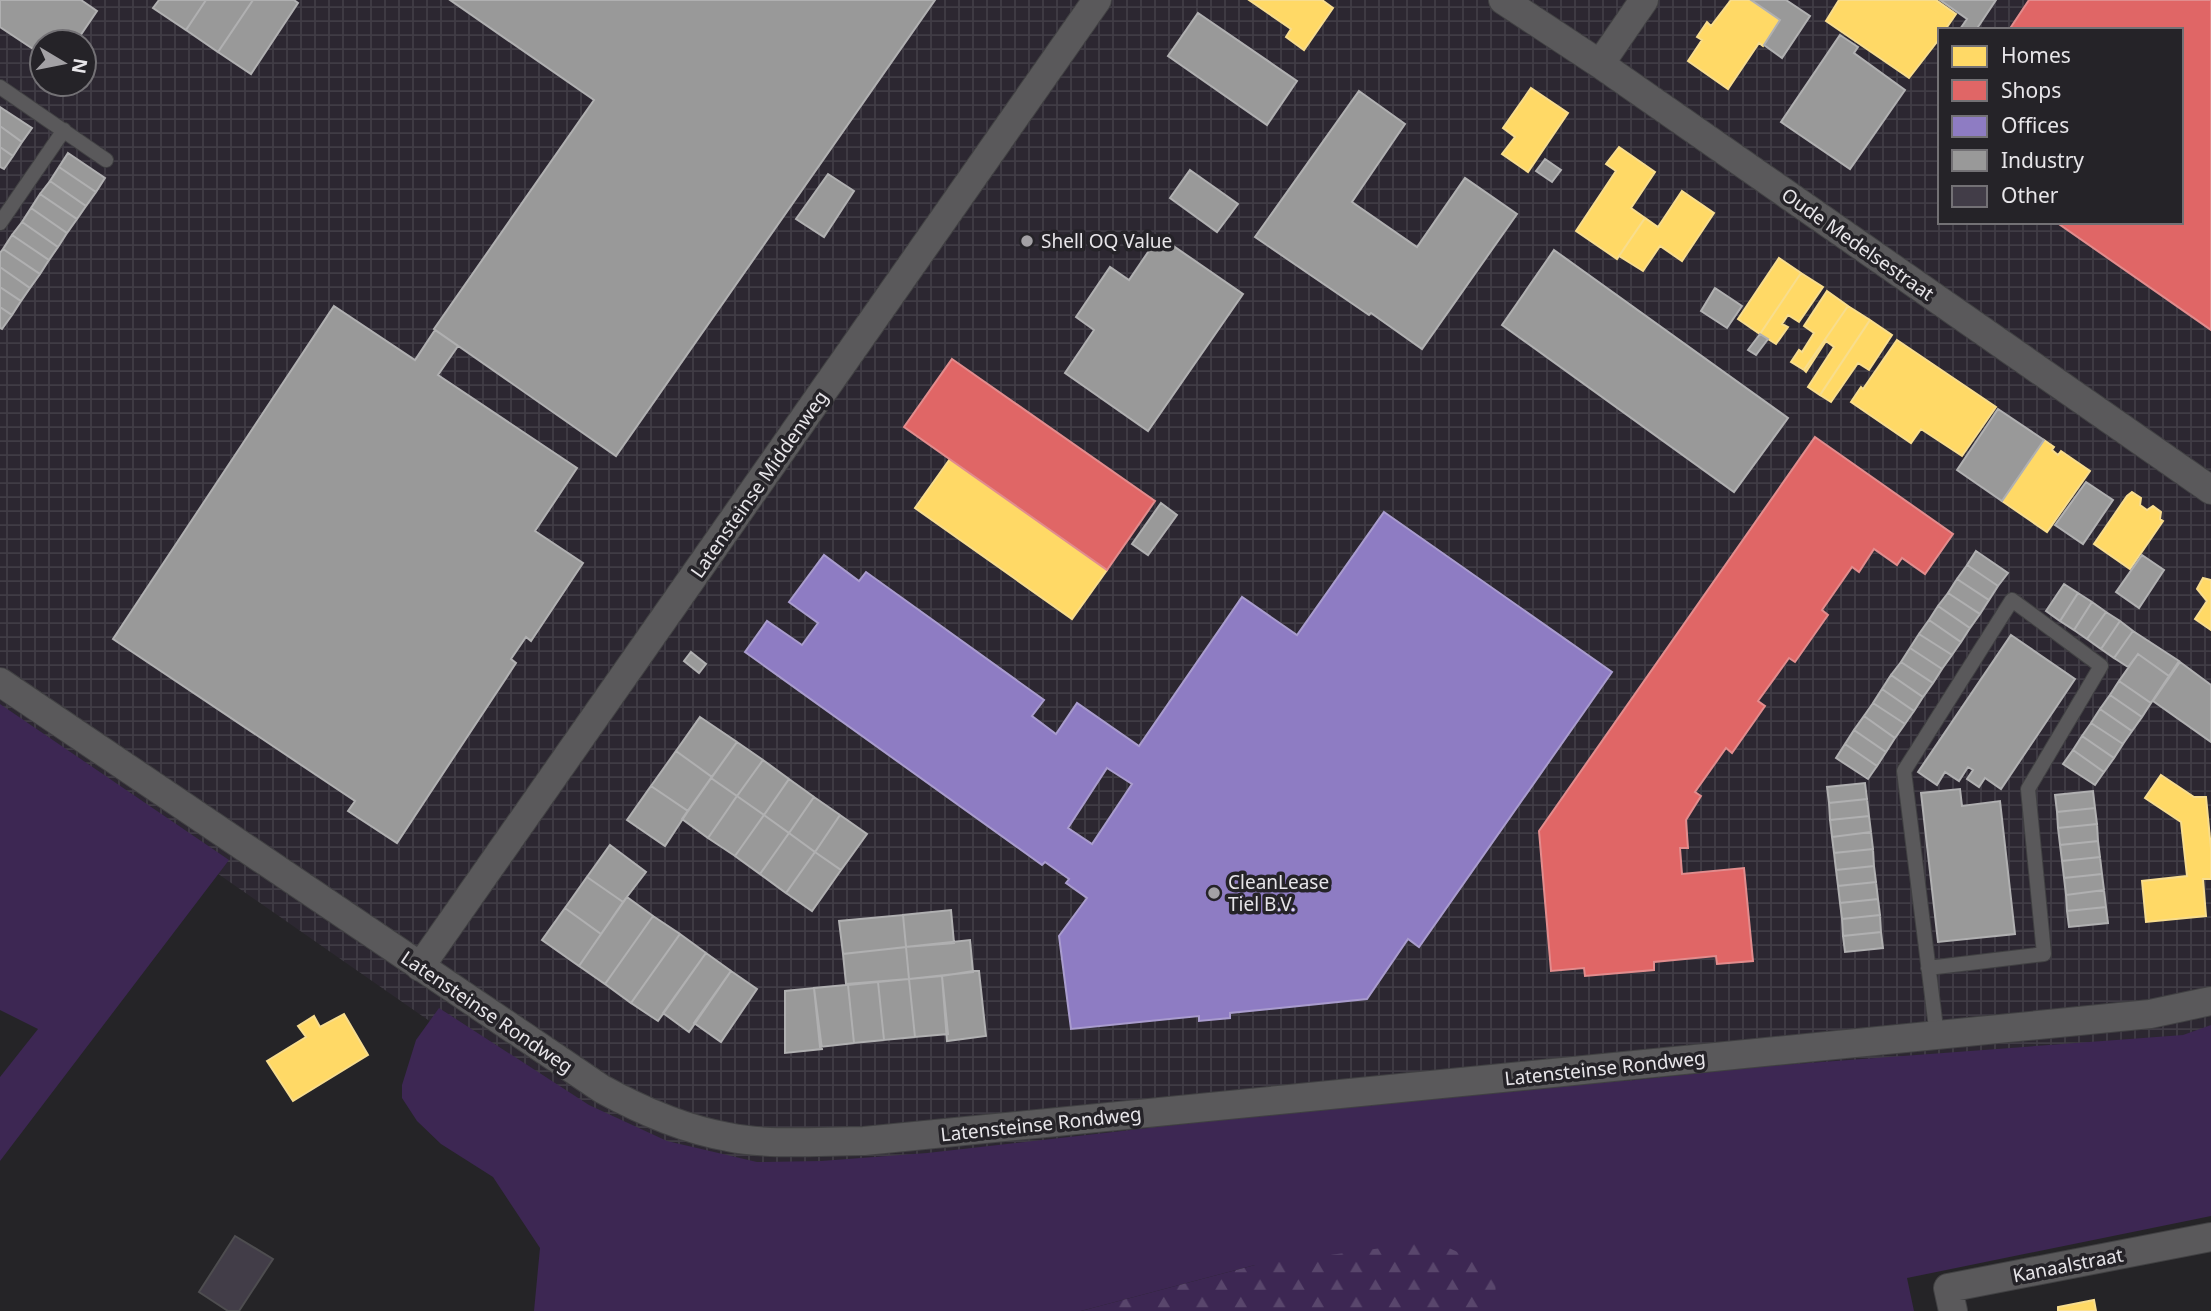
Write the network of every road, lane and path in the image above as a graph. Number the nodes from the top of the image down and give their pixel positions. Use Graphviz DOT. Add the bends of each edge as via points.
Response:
graph roads {
  1 [pos="1097,0"];
  2 [pos="1503,0"];
  3 [pos="1644,0"];
  4 [pos="1600,64"];
  5 [pos="0,87"];
  6 [pos="64,130"];
  7 [pos="106,160"];
  8 [pos="0,223"];
  9 [pos="2211,490"];
  10 [pos="0,682"];
  11 [pos="420,967"];
  12 [pos="1928,968"];
  13 [pos="2211,1001"];
  14 [pos="1937,1036"];
  15 [pos="2211,1237"];
  16 [pos="1953,1311"];
  1 -- 11 [label="street, Latensteinse Middenweg"];
  2 -- 4 [label="street, Oude Medelsestraat"];
  3 -- 4 [label="street"];
  4 -- 9 [label="street, Oude Medelsestraat"];
  5 -- 6 [label="lane"];
  6 -- 7 [label="lane"];
  6 -- 8 [label="lane"];
  10 -- 11 [label="street, Latensteinse Rondweg"];
  11 -- 14 [label="street, Latensteinse Rondweg" via="602,1089 641,1110 681,1126 768,1141 864,1141"];
  12 -- 12 [label="lane" via="1904,771 2012,600 2101,666 2028,789 2044,954"];
  12 -- 14 [label="lane"];
  13 -- 14 [label="street, Latensteinse Rondweg" via="2150,1014"];
  15 -- 16 [label="street, Kanaalstraat" via="1948,1288"];
}
